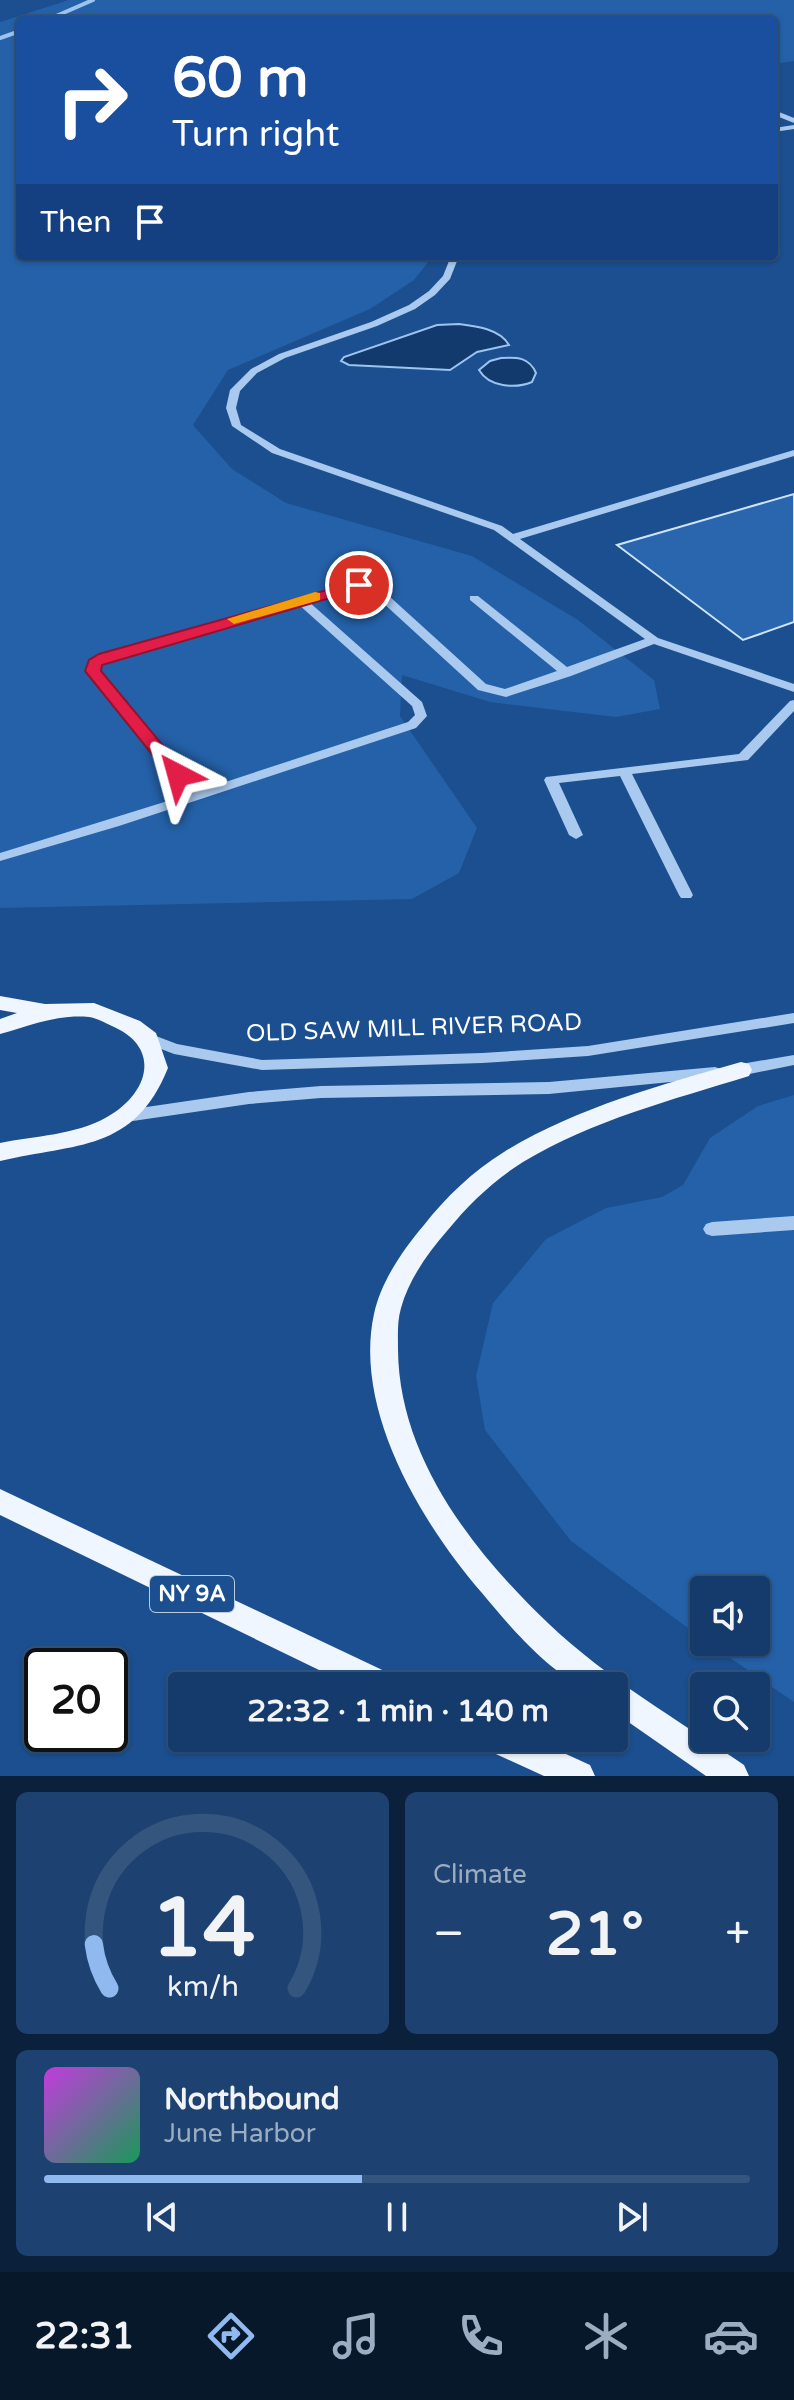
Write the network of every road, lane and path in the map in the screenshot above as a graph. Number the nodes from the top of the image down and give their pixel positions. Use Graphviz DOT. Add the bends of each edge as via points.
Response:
graph roads {
  1 [pos="453,260"];
  2 [pos="794,453"];
  3 [pos="511,538"];
  4 [pos="474,598"];
  5 [pos="300,600"];
  6 [pos="654,640"];
  7 [pos="567,673"];
  8 [pos="794,688"];
  9 [pos="794,704"];
  10 [pos="624,771"];
  11 [pos="195,796"];
  12 [pos="576,835"];
  13 [pos="0,857"];
  14 [pos="686,895"];
  15 [pos="0,1003"];
  16 [pos="45,1011"];
  17 [pos="794,1018"];
  18 [pos="0,1027"];
  19 [pos="148,1038"];
  20 [pos="794,1060"];
  21 [pos="741,1070"];
  22 [pos="126,1116"];
  23 [pos="0,1135"];
  24 [pos="32,1143"];
  25 [pos="0,1152"];
  26 [pos="794,1223"];
  27 [pos="712,1229"];
  28 [pos="0,1501"];
  29 [pos="355,1672"];
  30 [pos="586,1672"];
  31 [pos="628,1704"];
  32 [pos="527,1752"];
  33 [pos="579,1776"];
  34 [pos="733,1776"];
  1 -- 3 [label="street" via="447,277 412,307 254,371 235,390 231,408 237,426 276,451 448,509"];
  2 -- 3 [label="street"];
  3 -- 6 [label="street"];
  4 -- 7 [label="street"];
  5 -- 7 [label="street" via="359,585 374,588 482,687 506,693"];
  5 -- 11 [label="street" via="95,663 93,671"];
  5 -- 11 [label="street" via="418,705 421,716 412,725"];
  6 -- 7 [label="street"];
  6 -- 8 [label="street"];
  9 -- 10 [label="street" via="743,757"];
  10 -- 12 [label="street" via="551,780"];
  10 -- 14 [label="street"];
  11 -- 13 [label="street"];
  15 -- 16 [label="main road"];
  16 -- 18 [label="main road, OLD SAW MILL RIVER ROAD"];
  16 -- 19 [label="main road, OLD SAW MILL RIVER ROAD" via="94,1010"];
  17 -- 19 [label="street, OLD SAW MILL RIVER ROAD" via="588,1051 262,1065 174,1049"];
  19 -- 22 [label="main road" via="157,1068 148,1092"];
  20 -- 21 [label="street"];
  21 -- 22 [label="street" via="549,1088 321,1092"];
  21 -- 30 [label="main road" via="590,1118 514,1157 456,1202 411,1257 385,1321 386,1392 412,1467 464,1552 539,1634"];
  22 -- 24 [label="main road" via="78,1139"];
  23 -- 24 [label="main road"];
  24 -- 25 [label="main road"];
  26 -- 27 [label="street"];
  28 -- 29 [label="main road, NY 9A"];
  31 -- 34 [label="main road"];
  32 -- 33 [label="main road"];
}
